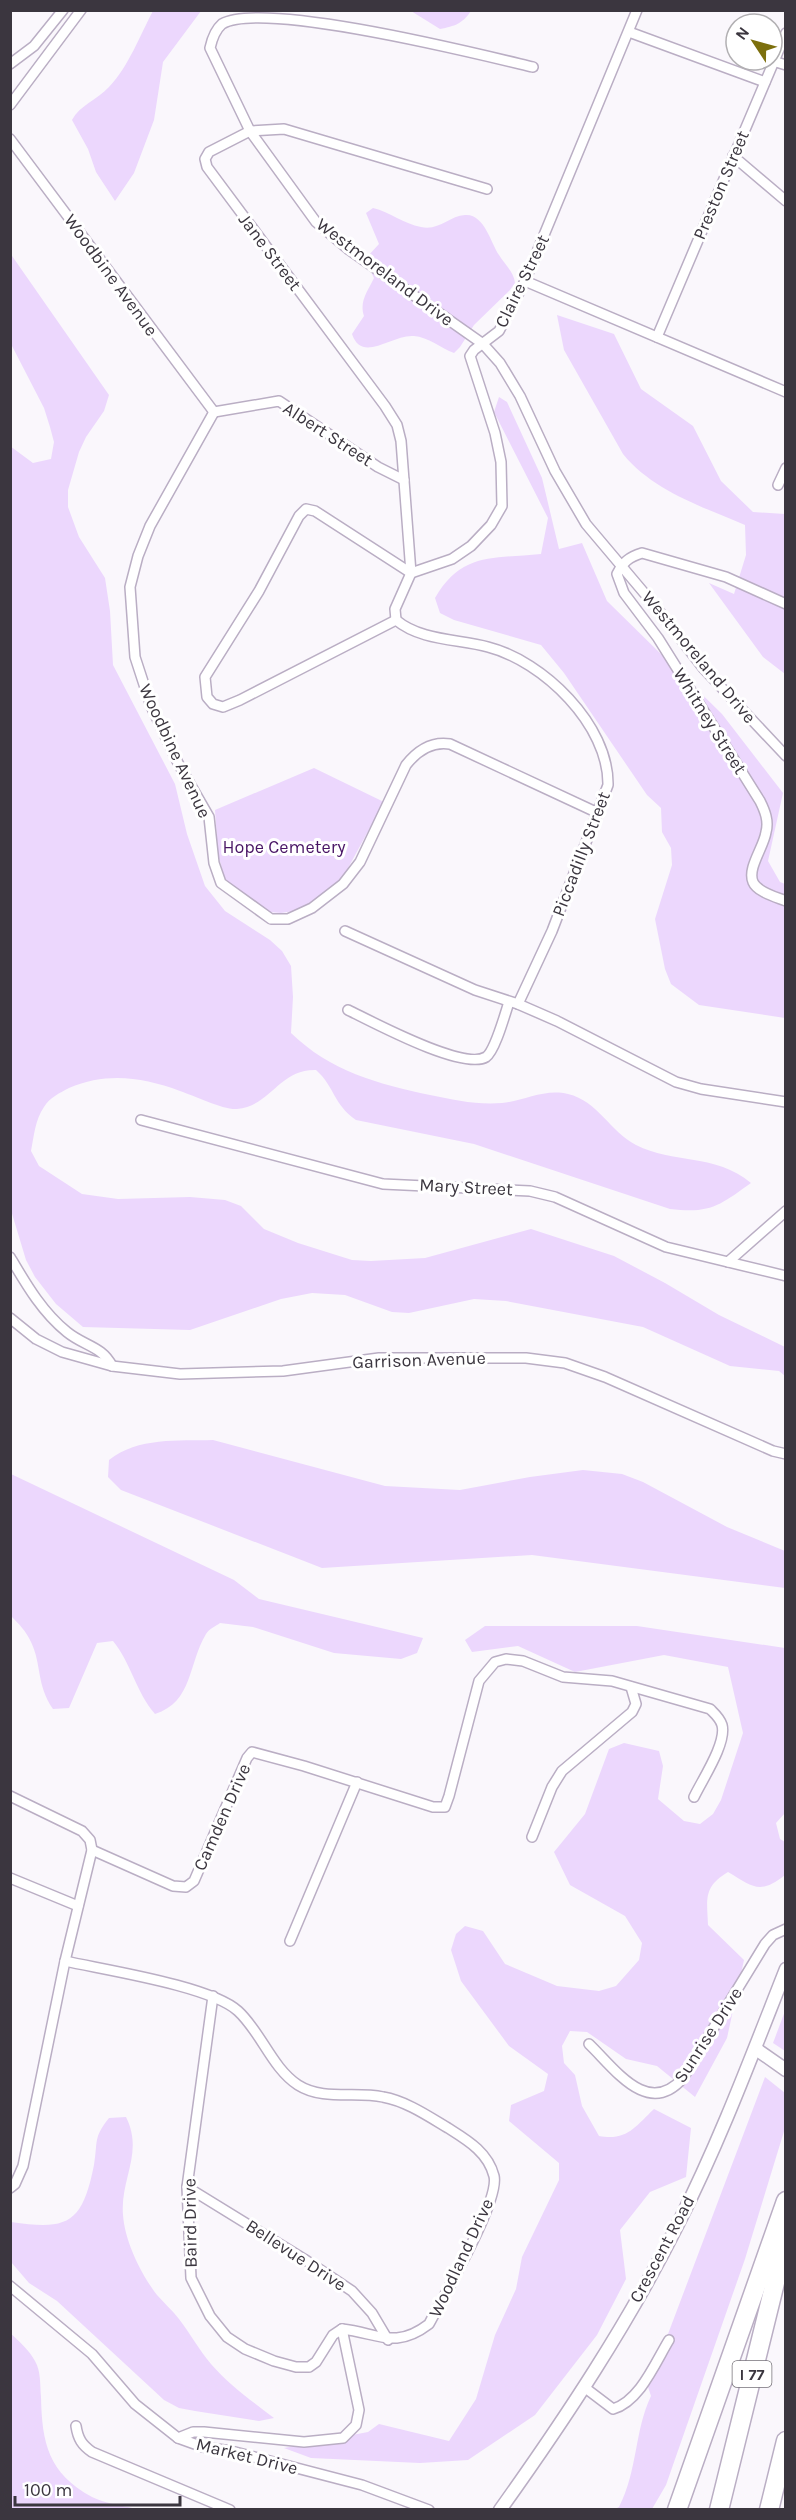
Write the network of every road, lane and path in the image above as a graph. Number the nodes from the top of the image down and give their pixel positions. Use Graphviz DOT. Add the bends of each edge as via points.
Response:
graph roads {
  1 [pos="63,10"];
  2 [pos="81,10"];
  3 [pos="637,10"];
  4 [pos="629,32"];
  5 [pos="10,64"];
  6 [pos="533,67"];
  7 [pos="769,72"];
  8 [pos="765,82"];
  9 [pos="10,105"];
  10 [pos="250,131"];
  11 [pos="10,139"];
  12 [pos="733,156"];
  13 [pos="487,189"];
  14 [pos="786,201"];
  15 [pos="525,282"];
  16 [pos="657,337"];
  17 [pos="483,344"];
  18 [pos="786,392"];
  19 [pos="214,412"];
  20 [pos="786,468"];
  21 [pos="404,480"];
  22 [pos="777,485"];
  23 [pos="621,566"];
  24 [pos="411,573"];
  25 [pos="786,604"];
  26 [pos="396,620"];
  27 [pos="786,756"];
  28 [pos="598,813"];
  29 [pos="786,901"];
  30 [pos="345,931"];
  31 [pos="514,1003"];
  32 [pos="348,1010"];
  33 [pos="786,1102"];
  34 [pos="141,1120"];
  35 [pos="786,1211"];
  36 [pos="782,1219"];
  37 [pos="10,1257"];
  38 [pos="728,1262"];
  39 [pos="786,1276"];
  40 [pos="10,1318"];
  41 [pos="112,1366"];
  42 [pos="786,1454"];
  43 [pos="631,1687"];
  44 [pos="357,1782"];
  45 [pos="10,1796"];
  46 [pos="694,1797"];
  47 [pos="532,1837"];
  48 [pos="92,1850"];
  49 [pos="10,1878"];
  50 [pos="78,1906"];
  51 [pos="786,1929"];
  52 [pos="290,1941"];
  53 [pos="65,1961"];
  54 [pos="786,1969"];
  55 [pos="213,1996"];
  56 [pos="589,2044"];
  57 [pos="756,2049"];
  58 [pos="786,2070"];
  59 [pos="187,2187"];
  60 [pos="10,2188"];
  61 [pos="786,2201"];
  62 [pos="786,2238"];
  63 [pos="10,2286"];
  64 [pos="342,2330"];
  65 [pos="388,2340"];
  66 [pos="669,2340"];
  67 [pos="584,2387"];
  68 [pos="75,2426"];
  69 [pos="178,2438"];
  70 [pos="786,2441"];
  71 [pos="230,2510"];
  72 [pos="429,2510"];
  73 [pos="500,2510"];
  74 [pos="677,2510"];
  75 [pos="719,2510"];
  76 [pos="769,2510"];
  1 -- 5 [label="street" via="34,46"];
  2 -- 9 [label="street"];
  3 -- 4 [label="street, Claire Street"];
  4 -- 8 [label="street"];
  4 -- 15 [label="street, Claire Street"];
  6 -- 10 [label="street, Westmoreland Drive" via="299,16 239,17 223,23 210,48"];
  7 -- 8 [label="street, Preston Street"];
  8 -- 12 [label="street, Preston Street"];
  10 -- 13 [label="street, Jane Street" via="284,129"];
  10 -- 17 [label="street, Westmoreland Drive" via="316,222 330,235"];
  10 -- 21 [label="street, Jane Street" via="209,152 205,159 207,167 385,406 401,441"];
  11 -- 19 [label="street, Woodbine Avenue"];
  12 -- 14 [label="street"];
  12 -- 16 [label="street, Preston Street"];
  15 -- 16 [label="street"];
  15 -- 17 [label="street, Claire Street" via="499,331"];
  16 -- 18 [label="street"];
  17 -- 23 [label="street, Westmoreland Drive" via="520,396 572,502"];
  17 -- 24 [label="street, Claire Street" via="470,356 497,443 502,506 471,546 452,559"];
  19 -- 21 [label="street, Albert Street" via="279,401"];
  19 -- 28 [label="street, Woodbine Avenue" via="150,526 130,587 135,657 151,706 209,817 214,862 221,883 271,919 288,920 312,908 343,884 360,862 406,765 414,755 440,743 450,744"];
  20 -- 22 [label="street"];
  21 -- 24 [label="street, Jane Street"];
  23 -- 25 [label="street" via="642,553 726,577"];
  23 -- 27 [label="street, Westmoreland Drive" via="704,669"];
  23 -- 29 [label="street, Whitney Street" via="617,574 624,593 658,639 766,814 766,832 752,873 753,883"];
  24 -- 26 [label="street, Jane Street" via="395,609"];
  24 -- 26 [label="street" via="306,509 205,677 207,697 213,704 223,706 240,700"];
  26 -- 28 [label="street, Piccadilly Street" via="417,632 510,654 560,690 576,707 604,754 608,785"];
  28 -- 31 [label="street, Piccadilly Street" via="552,931"];
  30 -- 31 [label="street"];
  31 -- 32 [label="street, Piccadilly Street" via="491,1051 484,1058 475,1059 414,1042"];
  31 -- 33 [label="street" via="676,1082 723,1094"];
  34 -- 38 [label="street, Mary Street" via="383,1184 530,1191 555,1197 666,1247"];
  35 -- 36 [label="street"];
  36 -- 38 [label="street"];
  37 -- 41 [label="street" via="41,1305 68,1333 106,1354"];
  38 -- 39 [label="street, Mary Street"];
  40 -- 41 [label="street, Garrison Avenue" via="36,1339 62,1352"];
  41 -- 42 [label="street, Garrison Avenue" via="180,1374 283,1371 379,1358 526,1358 565,1363"];
  43 -- 44 [label="street, Camden Drive" via="612,1681 563,1677 523,1661 495,1662 479,1681 444,1807 433,1807"];
  43 -- 46 [label="street, Camden Drive" via="710,1709 718,1717 723,1727 720,1746"];
  43 -- 47 [label="street" via="636,1704 632,1712 562,1771"];
  44 -- 48 [label="street, Camden Drive" via="252,1752 194,1881 186,1887 173,1887"];
  44 -- 52 [label="street"];
  45 -- 48 [label="street" via="82,1830"];
  48 -- 50 [label="street"];
  49 -- 50 [label="street"];
  50 -- 53 [label="street"];
  51 -- 56 [label="street, Sunrise Drive" via="765,1944 673,2089 645,2093 630,2084"];
  53 -- 55 [label="street, Woodland Drive"];
  53 -- 60 [label="street" via="22,2166"];
  54 -- 57 [label="street, Crescent Road"];
  55 -- 59 [label="street, Baird Drive"];
  55 -- 65 [label="street, Woodland Drive" via="237,2010 288,2077 299,2085 314,2091 381,2096 397,2101 471,2143 484,2156 494,2177 487,2211 429,2324 418,2333"];
  57 -- 58 [label="street"];
  57 -- 67 [label="street, Crescent Road" via="678,2225"];
  59 -- 64 [label="street, Baird Drive" via="190,2278 210,2316 227,2337 274,2361 309,2367 333,2335"];
  59 -- 65 [label="street, Bellevue Drive" via="352,2291 372,2313"];
  61 -- 74 [label="highway"];
  62 -- 75 [label="highway, I 77"];
  63 -- 69 [label="street, Market Drive" via="92,2355 135,2404"];
  64 -- 65 [label="street"];
  64 -- 69 [label="street" via="359,2410 356,2424 343,2438 304,2442 193,2432"];
  66 -- 67 [label="street" via="623,2406 613,2409"];
  67 -- 73 [label="street, Crescent Road"];
  68 -- 71 [label="street" via="83,2446 93,2452"];
  69 -- 72 [label="street, Market Drive" via="362,2485"];
  70 -- 76 [label="highway"];
}
